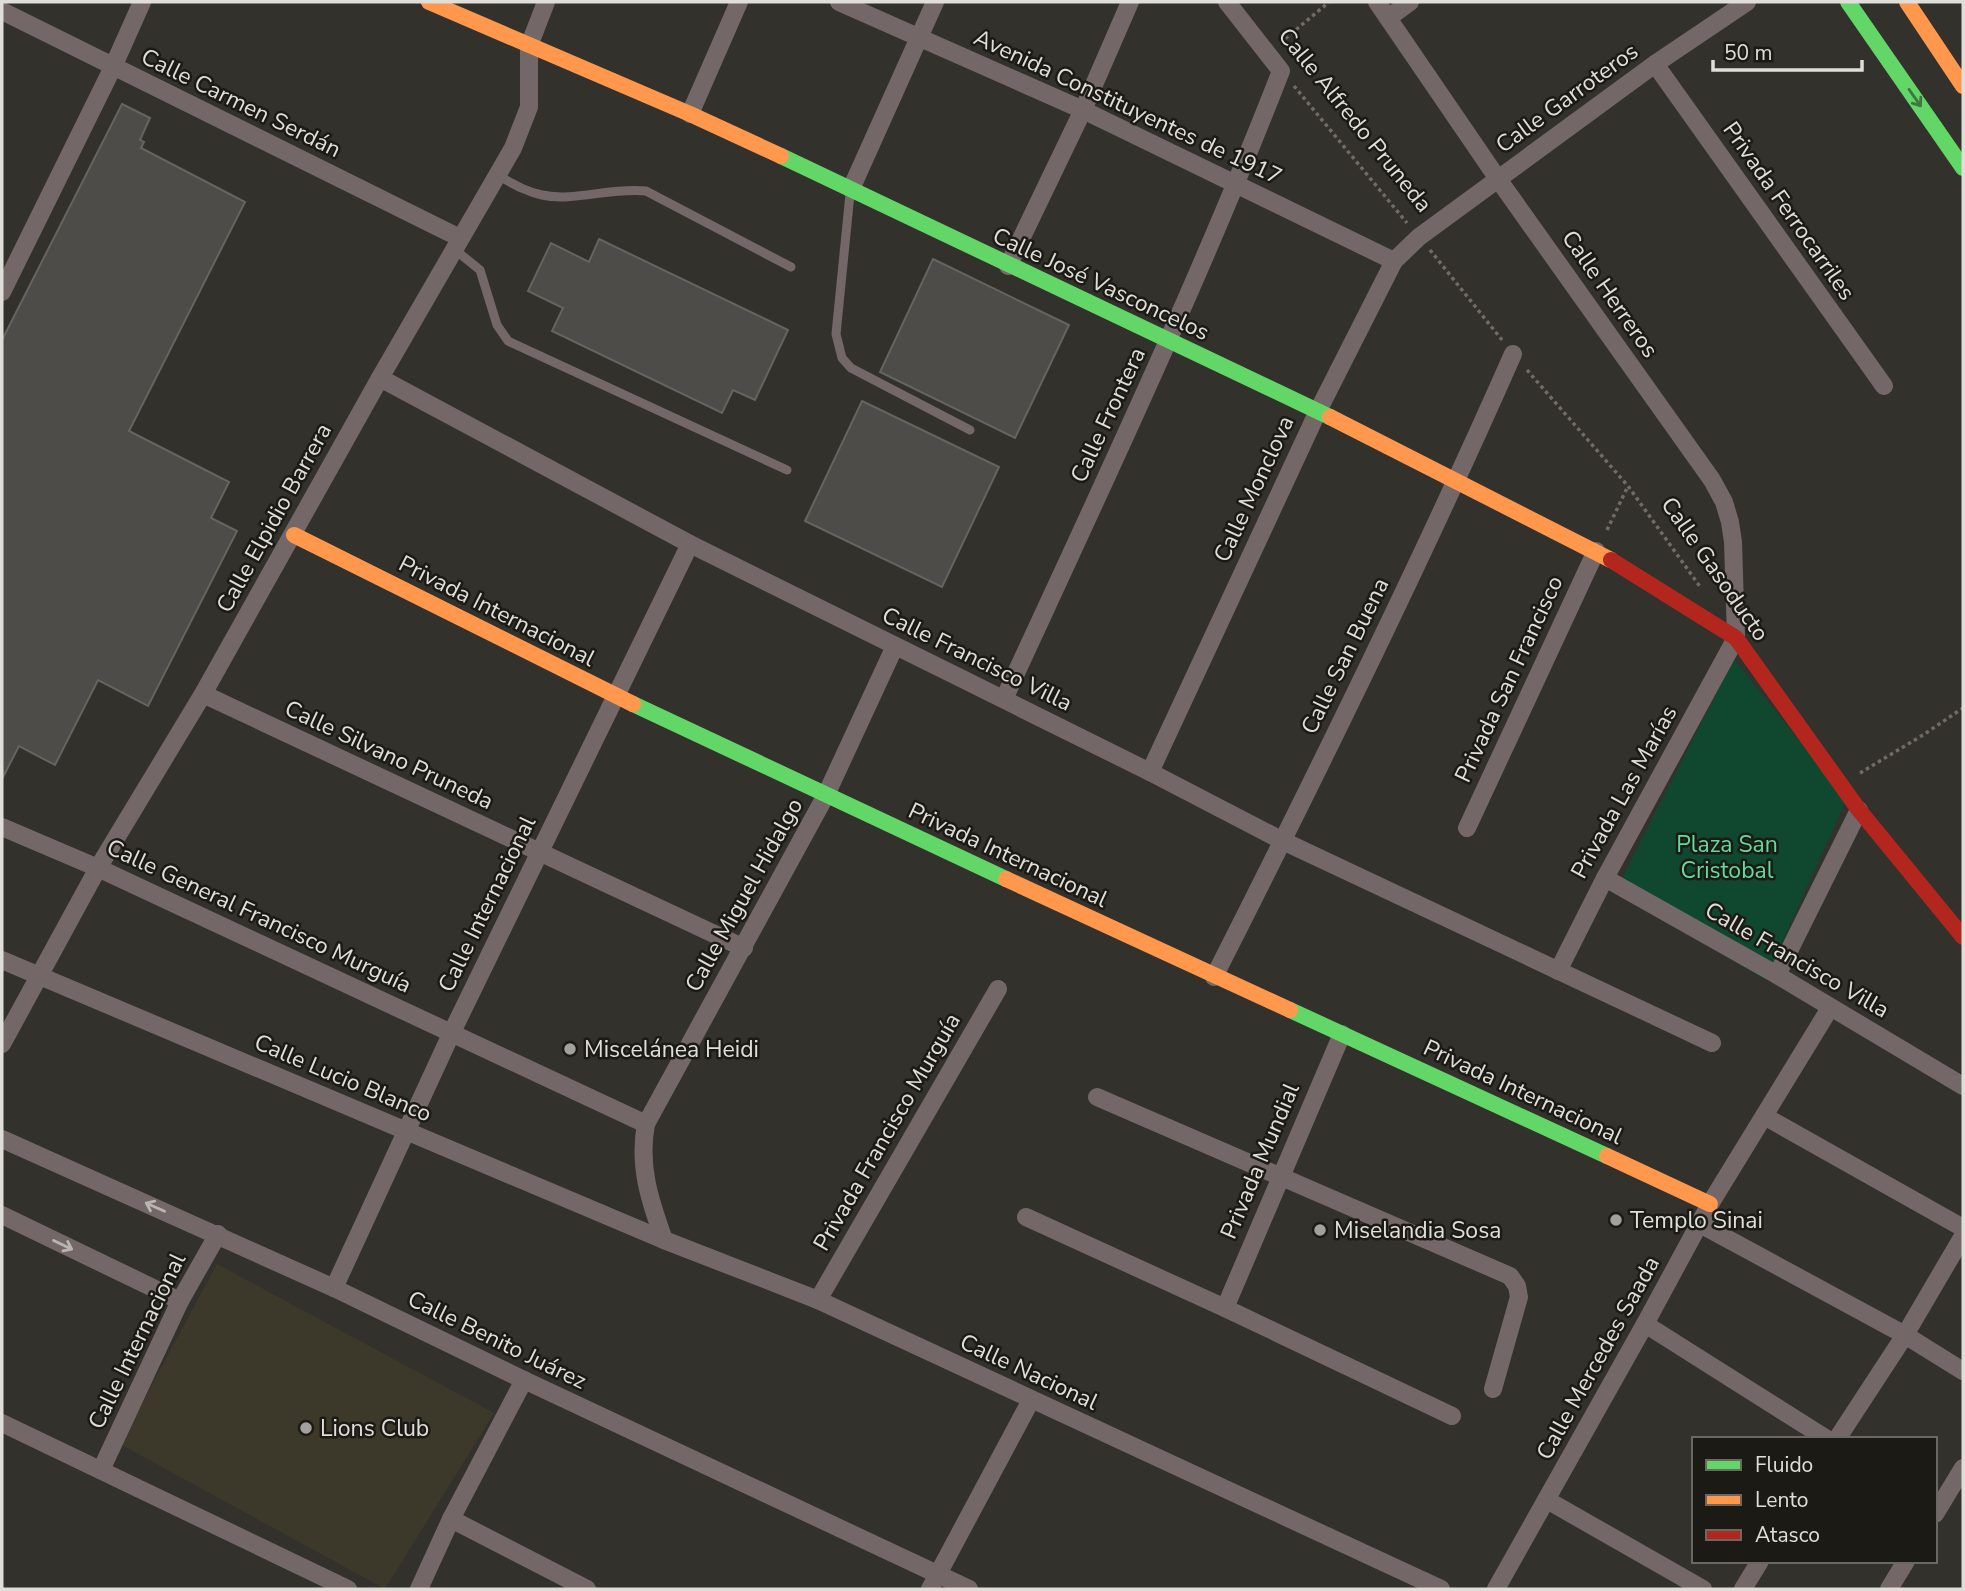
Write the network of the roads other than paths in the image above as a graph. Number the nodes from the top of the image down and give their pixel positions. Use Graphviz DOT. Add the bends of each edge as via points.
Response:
graph roads {
  1 [pos="142,2"];
  2 [pos="429,2"];
  3 [pos="546,2"];
  4 [pos="739,2"];
  5 [pos="839,2"];
  6 [pos="935,2"];
  7 [pos="1129,2"];
  8 [pos="1227,2"];
  9 [pos="1377,2"];
  10 [pos="1410,2"];
  11 [pos="1747,2"];
  12 [pos="1848,2"];
  13 [pos="1907,2"];
  14 [pos="2,11"];
  15 [pos="1388,18"];
  16 [pos="919,39"];
  17 [pos="529,46"];
  18 [pos="1656,64"];
  19 [pos="113,67"];
  20 [pos="1281,71"];
  21 [pos="1963,86"];
  22 [pos="1083,110"];
  23 [pos="690,114"];
  24 [pos="1963,168"];
  25 [pos="497,175"];
  26 [pos="1498,179"];
  27 [pos="1237,183"];
  28 [pos="851,189"];
  29 [pos="1419,237"];
  30 [pos="457,244"];
  31 [pos="1394,261"];
  32 [pos="1008,266"];
  33 [pos="791,267"];
  34 [pos="2,292"];
  35 [pos="1168,342"];
  36 [pos="1513,354"];
  37 [pos="380,378"];
  38 [pos="1884,386"];
  39 [pos="1318,411"];
  40 [pos="970,429"];
  41 [pos="787,470"];
  42 [pos="1457,482"];
  43 [pos="294,534"];
  44 [pos="690,544"];
  45 [pos="1597,551"];
  46 [pos="1736,638"];
  47 [pos="895,646"];
  48 [pos="203,694"];
  49 [pos="615,695"];
  50 [pos="1004,699"];
  51 [pos="1150,772"];
  52 [pos="826,795"];
  53 [pos="1859,810"];
  54 [pos="2,827"];
  55 [pos="1467,828"];
  56 [pos="1283,841"];
  57 [pos="539,852"];
  58 [pos="98,868"];
  59 [pos="1605,878"];
  60 [pos="1963,937"];
  61 [pos="744,948"];
  62 [pos="2,960"];
  63 [pos="1558,971"];
  64 [pos="1777,975"];
  65 [pos="38,977"];
  66 [pos="1214,977"];
  67 [pos="998,989"];
  68 [pos="1830,1008"];
  69 [pos="452,1032"];
  70 [pos="1342,1034"];
  71 [pos="1712,1043"];
  72 [pos="2,1044"];
  73 [pos="1963,1086"];
  74 [pos="1097,1097"];
  75 [pos="1764,1116"];
  76 [pos="646,1124"];
  77 [pos="407,1130"];
  78 [pos="2,1139"];
  79 [pos="1279,1176"];
  80 [pos="1710,1204"];
  81 [pos="2,1216"];
  82 [pos="1026,1217"];
  83 [pos="1700,1224"];
  84 [pos="1963,1228"];
  85 [pos="218,1234"];
  86 [pos="1963,1236"];
  87 [pos="664,1240"];
  88 [pos="334,1288"];
  89 [pos="818,1300"];
  90 [pos="180,1301"];
  91 [pos="1225,1308"];
  92 [pos="1645,1324"];
  93 [pos="1905,1335"];
  94 [pos="1963,1371"];
  95 [pos="524,1380"];
  96 [pos="1493,1389"];
  97 [pos="1031,1400"];
  98 [pos="1452,1416"];
  99 [pos="2,1423"];
  100 [pos="1825,1437"];
  101 [pos="1838,1437"];
  102 [pos="1963,1468"];
  103 [pos="101,1470"];
  104 [pos="1546,1500"];
  105 [pos="1937,1511"];
  106 [pos="451,1519"];
  107 [pos="1759,1563"];
  108 [pos="1905,1563"];
  109 [pos="1406,1581"];
  110 [pos="935,1582"];
  111 [pos="348,1589"];
  112 [pos="419,1589"];
  113 [pos="587,1589"];
  114 [pos="969,1589"];
  115 [pos="1441,1589"];
  116 [pos="1496,1589"];
  117 [pos="1703,1589"];
  118 [pos="1743,1589"];
  119 [pos="1890,1589"];
  1 -- 19 [label="street"];
  2 -- 17 [label="street, Calle José Vasconcelos"];
  3 -- 17 [label="street, Calle Elpidio Barrera"];
  4 -- 23 [label="street"];
  5 -- 16 [label="street, Avenida Constituyentes de 1917"];
  6 -- 16 [label="street"];
  7 -- 22 [label="street"];
  8 -- 20 [label="street, Calle Alfredo Pruneda"];
  9 -- 15 [label="street, Calle Herreros"];
  10 -- 15 [label="street"];
  11 -- 18 [label="street, Calle Garroteros"];
  12 -- 24 [label="street, one-way"];
  13 -- 21 [label="street"];
  14 -- 19 [label="street, Calle Carmen Serdán"];
  15 -- 26 [label="street, Calle Herreros"];
  16 -- 22 [label="street, Avenida Constituyentes de 1917"];
  16 -- 28 [label="street"];
  17 -- 23 [label="street, Calle José Vasconcelos"];
  17 -- 25 [label="street, Calle Elpidio Barrera" via="527,116"];
  18 -- 26 [label="street, Calle Garroteros"];
  18 -- 38 [label="street, Privada Ferrocarriles"];
  19 -- 30 [label="street, Calle Carmen Serdán"];
  19 -- 34 [label="street"];
  20 -- 27 [label="street, Calle Frontera"];
  22 -- 27 [label="street, Avenida Constituyentes de 1917"];
  22 -- 32 [label="street"];
  23 -- 28 [label="street, Calle José Vasconcelos"];
  25 -- 30 [label="street, Calle Elpidio Barrera"];
  25 -- 33 [label="lane" via="544,196 646,191"];
  26 -- 29 [label="street, Calle Garroteros"];
  26 -- 46 [label="street, Calle Herreros" via="1724,502 1733,542"];
  27 -- 31 [label="street, Avenida Constituyentes de 1917"];
  27 -- 35 [label="street, Calle Frontera"];
  28 -- 32 [label="street, Calle José Vasconcelos"];
  28 -- 40 [label="lane" via="836,334 842,358 851,368"];
  29 -- 31 [label="street, Calle Monclova"];
  30 -- 37 [label="street, Calle Elpidio Barrera"];
  30 -- 41 [label="lane" via="480,270 500,332 508,341"];
  31 -- 39 [label="street, Calle Monclova"];
  32 -- 35 [label="street, Calle José Vasconcelos"];
  35 -- 39 [label="street, Calle José Vasconcelos"];
  35 -- 50 [label="street, Calle Frontera"];
  36 -- 42 [label="street, Calle San Buena"];
  37 -- 43 [label="street, Calle Elpidio Barrera"];
  37 -- 44 [label="street, Calle Francisco Villa"];
  39 -- 42 [label="street, Calle José Vasconcelos"];
  39 -- 51 [label="street, Calle Monclova"];
  42 -- 45 [label="street, Calle José Vasconcelos"];
  42 -- 56 [label="street, Calle San Buena"];
  43 -- 48 [label="street, Calle Elpidio Barrera"];
  43 -- 49 [label="street, Privada Internacional"];
  44 -- 47 [label="street, Calle Francisco Villa"];
  44 -- 49 [label="street, Calle Internacional"];
  45 -- 46 [label="street, Calle José Vasconcelos"];
  45 -- 55 [label="street, Privada San Francisco"];
  46 -- 53 [label="street, Calle Gasoducto"];
  46 -- 59 [label="street, Privada Las Marías"];
  47 -- 50 [label="street, Calle Francisco Villa"];
  47 -- 52 [label="street, Calle Miguel Hidalgo"];
  48 -- 57 [label="street, Calle Silvano Pruneda"];
  48 -- 58 [label="street, Calle Elpidio Barrera"];
  49 -- 52 [label="street, Privada Internacional"];
  49 -- 57 [label="street, Calle Internacional"];
  50 -- 51 [label="street, Calle Francisco Villa"];
  51 -- 56 [label="street, Calle Francisco Villa"];
  52 -- 61 [label="street, Calle Miguel Hidalgo"];
  52 -- 66 [label="street, Privada Internacional"];
  53 -- 60 [label="street, Calle Gasoducto"];
  53 -- 64 [label="street"];
  54 -- 58 [label="street, Calle General Francisco Murguía"];
  56 -- 63 [label="street, Calle Francisco Villa"];
  56 -- 66 [label="street, Calle San Buena"];
  57 -- 61 [label="street, Calle Silvano Pruneda"];
  57 -- 69 [label="street, Calle Internacional"];
  58 -- 65 [label="street, Calle Elpidio Barrera"];
  58 -- 69 [label="street, Calle General Francisco Murguía"];
  59 -- 63 [label="street, Privada Las Marías"];
  59 -- 64 [label="street, Calle Francisco Villa"];
  61 -- 76 [label="street, Calle Miguel Hidalgo"];
  62 -- 65 [label="street, Calle Lucio Blanco"];
  63 -- 71 [label="street, Calle Francisco Villa"];
  64 -- 68 [label="street, Calle Francisco Villa"];
  65 -- 72 [label="street, Calle Elpidio Barrera"];
  65 -- 77 [label="street, Calle Lucio Blanco"];
  66 -- 70 [label="street, Privada Internacional"];
  67 -- 89 [label="street, Privada Francisco Murguía"];
  68 -- 73 [label="street, Calle Francisco Villa"];
  68 -- 75 [label="street, Calle Mercedes Saada"];
  69 -- 76 [label="street, Calle General Francisco Murguía"];
  69 -- 77 [label="street, Calle Internacional"];
  70 -- 79 [label="street, Privada Mundial"];
  70 -- 80 [label="street, Privada Internacional"];
  74 -- 79 [label="street"];
  75 -- 80 [label="street, Calle Mercedes Saada"];
  75 -- 84 [label="street"];
  76 -- 87 [label="street, Calle Miguel Hidalgo" via="643,1166 649,1200"];
  77 -- 87 [label="street, Calle Lucio Blanco"];
  77 -- 88 [label="street, Calle Internacional"];
  85 -- 78 [label="street, Calle Benito Juárez, one-way"];
  79 -- 91 [label="street, Privada Mundial"];
  79 -- 96 [label="street" via="1515,1280 1518,1297"];
  80 -- 83 [label="street, Calle Mercedes Saada"];
  81 -- 90 [label="street, one-way"];
  82 -- 91 [label="street"];
  83 -- 92 [label="street, Calle Mercedes Saada"];
  83 -- 93 [label="street"];
  85 -- 88 [label="street, Calle Benito Juárez"];
  85 -- 90 [label="street, Calle Internacional"];
  86 -- 93 [label="street"];
  87 -- 89 [label="street, Calle Nacional"];
  88 -- 95 [label="street, Calle Benito Juárez"];
  89 -- 97 [label="street, Calle Nacional"];
  90 -- 103 [label="street, Calle Internacional"];
  91 -- 98 [label="street"];
  92 -- 100 [label="street"];
  92 -- 104 [label="street, Calle Mercedes Saada"];
  93 -- 94 [label="street"];
  93 -- 101 [label="street"];
  95 -- 106 [label="street"];
  95 -- 110 [label="street, Calle Benito Juárez"];
  97 -- 109 [label="street, Calle Nacional"];
  97 -- 110 [label="street"];
  99 -- 103 [label="street"];
  102 -- 105 [label="street"];
  103 -- 111 [label="street"];
  104 -- 116 [label="street, Calle Mercedes Saada"];
  104 -- 117 [label="street"];
  106 -- 112 [label="street"];
  106 -- 113 [label="street"];
  107 -- 118 [label="street"];
  108 -- 119 [label="street"];
  109 -- 115 [label="street, Calle Nacional"];
  110 -- 114 [label="street, Calle Benito Juárez"];
}
